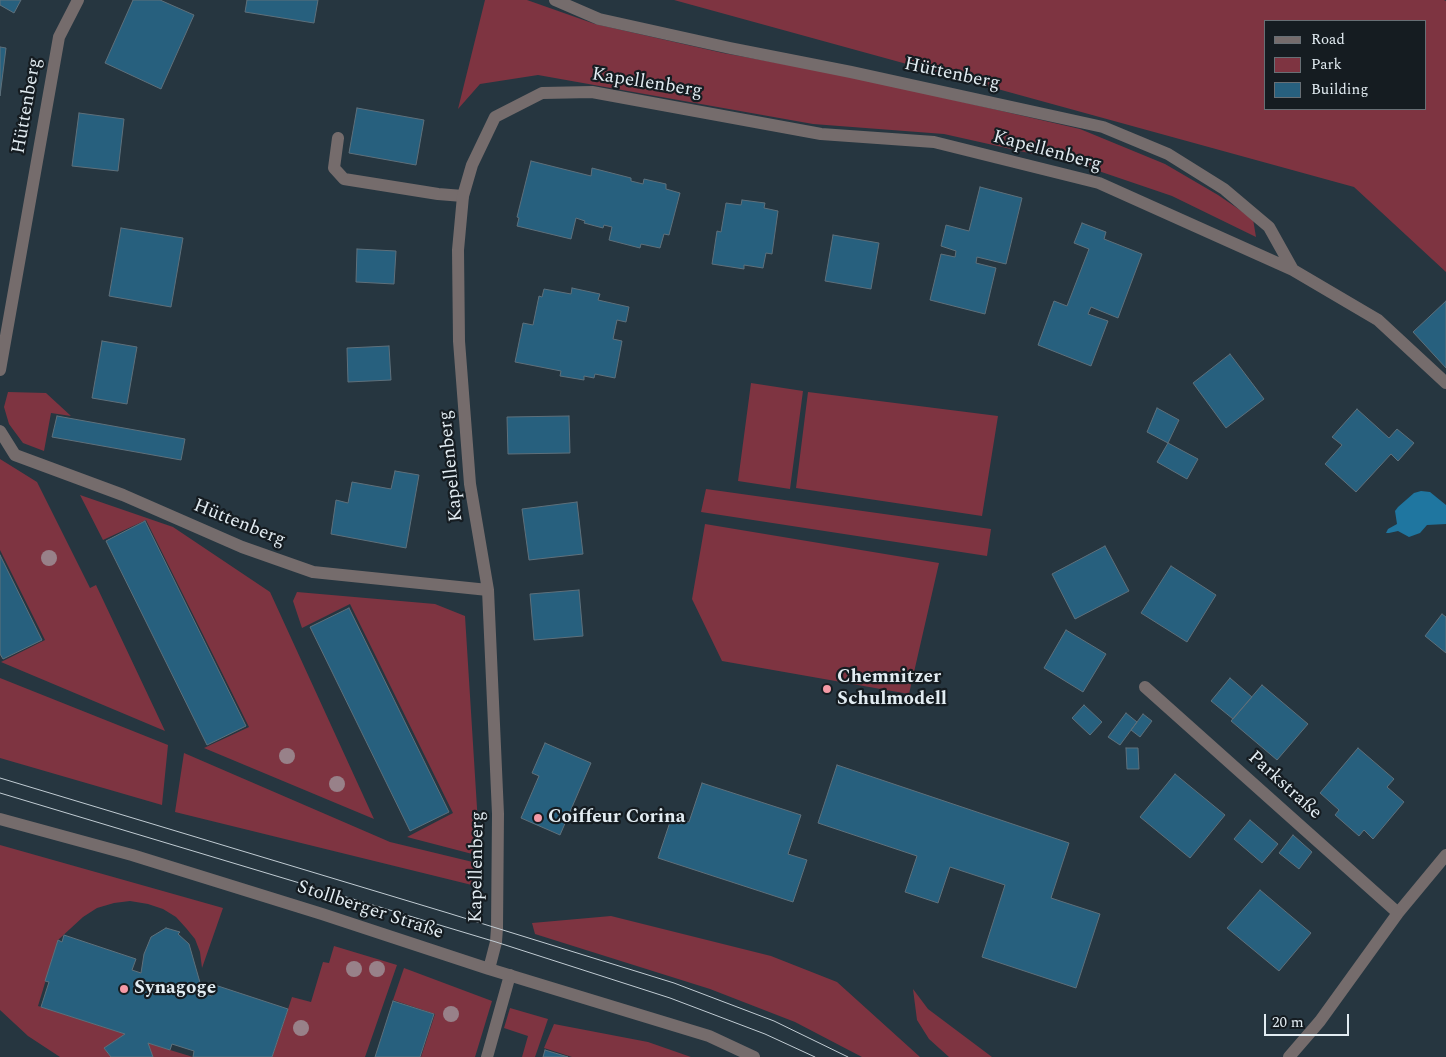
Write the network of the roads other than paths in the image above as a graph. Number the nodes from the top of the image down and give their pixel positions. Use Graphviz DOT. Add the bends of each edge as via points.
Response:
graph roads {
  1 [pos="78,0"];
  2 [pos="555,0"];
  3 [pos="338,138"];
  4 [pos="463,196"];
  5 [pos="1293,270"];
  6 [pos="0,370"];
  7 [pos="1446,383"];
  8 [pos="0,431"];
  9 [pos="0,446"];
  10 [pos="15,455"];
  11 [pos="488,590"];
  12 [pos="1145,687"];
  13 [pos="0,819"];
  14 [pos="1446,854"];
  15 [pos="1398,913"];
  16 [pos="488,969"];
  17 [pos="510,976"];
  18 [pos="487,1057"];
  19 [pos="754,1057"];
  20 [pos="1289,1057"];
  1 -- 6 [label="street, Hüttenberg" via="59,37"];
  2 -- 5 [label="street, Hüttenberg" via="599,19 1103,127 1168,154 1224,189 1269,227"];
  3 -- 4 [label="street" via="334,168 344,179"];
  4 -- 5 [label="street, Kapellenberg" via="472,165 495,117 542,94 592,92 822,134 934,142 1099,183"];
  4 -- 11 [label="street, Kapellenberg" via="458,250 459,340 470,484"];
  5 -- 7 [label="street, Kapellenberg" via="1378,320"];
  8 -- 10 [label="street"];
  9 -- 10 [label="street, Hüttenberg"];
  10 -- 11 [label="street, Hüttenberg" via="123,495 242,547 313,572"];
  11 -- 16 [label="street, Kapellenberg" via="498,814 497,928"];
  12 -- 15 [label="street, Parkstraße"];
  13 -- 16 [label="street, Stollberger Straße" via="132,855"];
  14 -- 15 [label="street"];
  15 -- 20 [label="street" via="1320,1021"];
  16 -- 17 [label="street, Stollberger Straße"];
  17 -- 18 [label="street"];
  17 -- 19 [label="street, Stollberger Straße" via="709,1036"];
}
